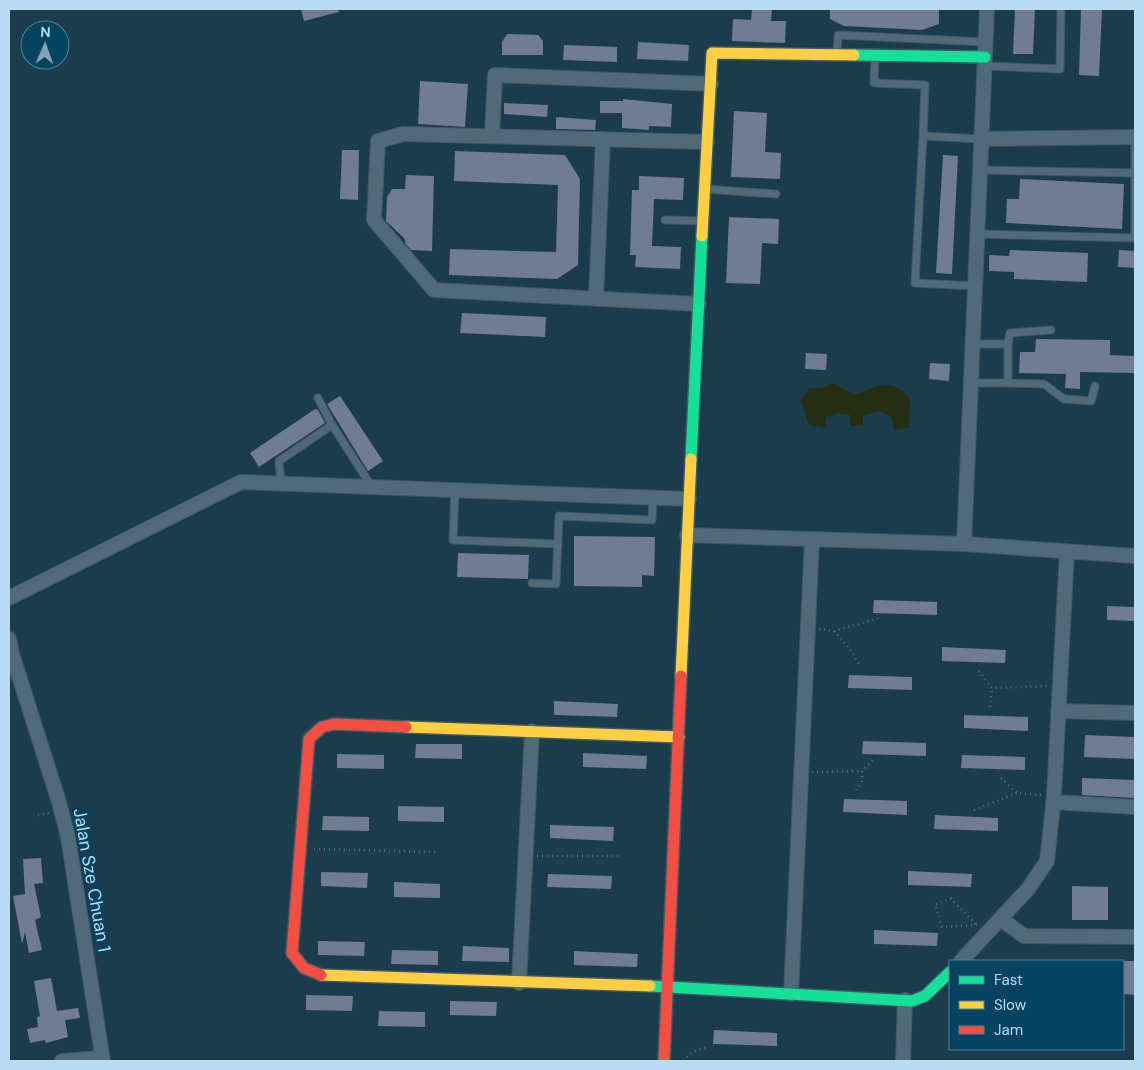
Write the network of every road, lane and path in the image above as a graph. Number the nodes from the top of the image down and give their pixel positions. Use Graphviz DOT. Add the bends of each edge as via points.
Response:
graph roads {
  1 [pos="986,9"];
  2 [pos="1061,9"];
  3 [pos="985,42"];
  4 [pos="837,55"];
  5 [pos="876,56"];
  6 [pos="985,61"];
  7 [pos="711,84"];
  8 [pos="492,136"];
  9 [pos="923,136"];
  10 [pos="1135,137"];
  11 [pos="603,139"];
  12 [pos="982,139"];
  13 [pos="707,142"];
  14 [pos="980,170"];
  15 [pos="1135,173"];
  16 [pos="705,189"];
  17 [pos="776,194"];
  18 [pos="665,220"];
  19 [pos="703,221"];
  20 [pos="978,234"];
  21 [pos="975,286"];
  22 [pos="596,298"];
  23 [pos="699,304"];
  24 [pos="1051,330"];
  25 [pos="973,344"];
  26 [pos="1008,344"];
  27 [pos="971,383"];
  28 [pos="1008,383"];
  29 [pos="1095,386"];
  30 [pos="318,398"];
  31 [pos="332,424"];
  32 [pos="281,483"];
  33 [pos="372,487"];
  34 [pos="455,490"];
  35 [pos="653,498"];
  36 [pos="689,499"];
  37 [pos="687,535"];
  38 [pos="812,539"];
  39 [pos="558,544"];
  40 [pos="964,544"];
  41 [pos="1067,551"];
  42 [pos="1135,556"];
  43 [pos="532,584"];
  44 [pos="9,598"];
  45 [pos="880,618"];
  46 [pos="808,628"];
  47 [pos="834,631"];
  48 [pos="9,639"];
  49 [pos="10,654"];
  50 [pos="860,666"];
  51 [pos="979,671"];
  52 [pos="1060,686"];
  53 [pos="992,688"];
  54 [pos="990,707"];
  55 [pos="1058,711"];
  56 [pos="1135,713"];
  57 [pos="532,731"];
  58 [pos="679,736"];
  59 [pos="874,759"];
  60 [pos="862,771"];
  61 [pos="801,772"];
  62 [pos="1001,778"];
  63 [pos="856,790"];
  64 [pos="1017,793"];
  65 [pos="1054,799"];
  66 [pos="1135,807"];
  67 [pos="974,810"];
  68 [pos="300,849"];
  69 [pos="435,852"];
  70 [pos="525,856"];
  71 [pos="622,856"];
  72 [pos="1001,919"];
  73 [pos="982,929"];
  74 [pos="1135,937"];
  75 [pos="962,960"];
  76 [pos="949,973"];
  77 [pos="518,983"];
  78 [pos="666,987"];
  79 [pos="791,994"];
  80 [pos="905,1000"];
  81 [pos="706,1048"];
  82 [pos="102,1060"];
  83 [pos="62,1061"];
  84 [pos="664,1061"];
  85 [pos="684,1061"];
  86 [pos="903,1061"];
  1 -- 3 [label="street"];
  2 -- 6 [label="lane" via="1060,69"];
  3 -- 4 [label="lane" via="838,35"];
  3 -- 6 [label="street"];
  4 -- 5 [label="street"];
  4 -- 7 [label="street" via="712,53"];
  5 -- 6 [label="street"];
  5 -- 9 [label="lane" via="874,82 925,85"];
  6 -- 12 [label="street"];
  7 -- 8 [label="street" via="495,75"];
  7 -- 13 [label="street"];
  8 -- 11 [label="street"];
  8 -- 22 [label="street" via="403,134 378,141 374,220 434,290"];
  9 -- 12 [label="lane"];
  9 -- 21 [label="lane" via="915,283"];
  10 -- 12 [label="street"];
  10 -- 15 [label="lane"];
  11 -- 13 [label="street"];
  11 -- 22 [label="street"];
  12 -- 14 [label="street"];
  13 -- 16 [label="street"];
  14 -- 15 [label="lane"];
  14 -- 20 [label="street"];
  15 -- 20 [label="lane" via="1135,238"];
  16 -- 17 [label="lane"];
  16 -- 19 [label="street"];
  18 -- 19 [label="lane"];
  19 -- 23 [label="street"];
  20 -- 21 [label="street"];
  21 -- 25 [label="street"];
  22 -- 23 [label="street"];
  23 -- 36 [label="street"];
  24 -- 26 [label="lane" via="1010,333"];
  25 -- 26 [label="lane"];
  25 -- 27 [label="street"];
  26 -- 28 [label="lane"];
  27 -- 28 [label="lane"];
  27 -- 40 [label="street"];
  28 -- 29 [label="lane" via="1044,384 1064,399 1091,401"];
  30 -- 31 [label="lane"];
  31 -- 32 [label="lane" via="279,461"];
  31 -- 33 [label="lane"];
  32 -- 33 [label="street"];
  32 -- 44 [label="street" via="241,482"];
  33 -- 34 [label="street"];
  34 -- 35 [label="street"];
  34 -- 39 [label="lane" via="453,540"];
  35 -- 36 [label="street"];
  35 -- 39 [label="lane" via="652,520 559,516"];
  36 -- 37 [label="street"];
  37 -- 38 [label="street"];
  37 -- 58 [label="street"];
  38 -- 40 [label="street"];
  38 -- 46 [label="street"];
  39 -- 43 [label="lane" via="556,584"];
  40 -- 41 [label="street"];
  41 -- 42 [label="street"];
  41 -- 52 [label="street"];
  45 -- 47 [label="path"];
  46 -- 47 [label="path"];
  46 -- 61 [label="street"];
  47 -- 50 [label="path"];
  48 -- 49 [label="street, Jalan Sze Chuan 1"];
  49 -- 82 [label="street, Jalan Sze Chuan 1" via="60,802"];
  51 -- 53 [label="path"];
  52 -- 53 [label="path"];
  52 -- 55 [label="street"];
  53 -- 54 [label="path"];
  55 -- 56 [label="street"];
  55 -- 65 [label="street"];
  57 -- 58 [label="street"];
  57 -- 68 [label="street" via="334,724 322,727 309,739"];
  57 -- 70 [label="street"];
  58 -- 78 [label="street"];
  59 -- 60 [label="path"];
  60 -- 61 [label="path"];
  60 -- 63 [label="path" via="862,782"];
  61 -- 79 [label="street"];
  62 -- 64 [label="path"];
  64 -- 65 [label="path"];
  64 -- 67 [label="path"];
  65 -- 66 [label="street"];
  65 -- 72 [label="street" via="1047,861 1038,877"];
  68 -- 69 [label="path"];
  68 -- 77 [label="street" via="292,953 298,964 310,974"];
  70 -- 71 [label="path"];
  70 -- 77 [label="street"];
  72 -- 73 [label="street"];
  72 -- 74 [label="street" via="1024,936"];
  73 -- 73 [label="path" via="951,899 935,904 942,927"];
  73 -- 75 [label="street"];
  76 -- 80 [label="street" via="925,996 918,1000"];
  77 -- 78 [label="street"];
  78 -- 79 [label="street"];
  78 -- 84 [label="street"];
  79 -- 80 [label="street"];
  80 -- 86 [label="street"];
  81 -- 85 [label="path" via="690,1053"];
  82 -- 83 [label="street"];
}
